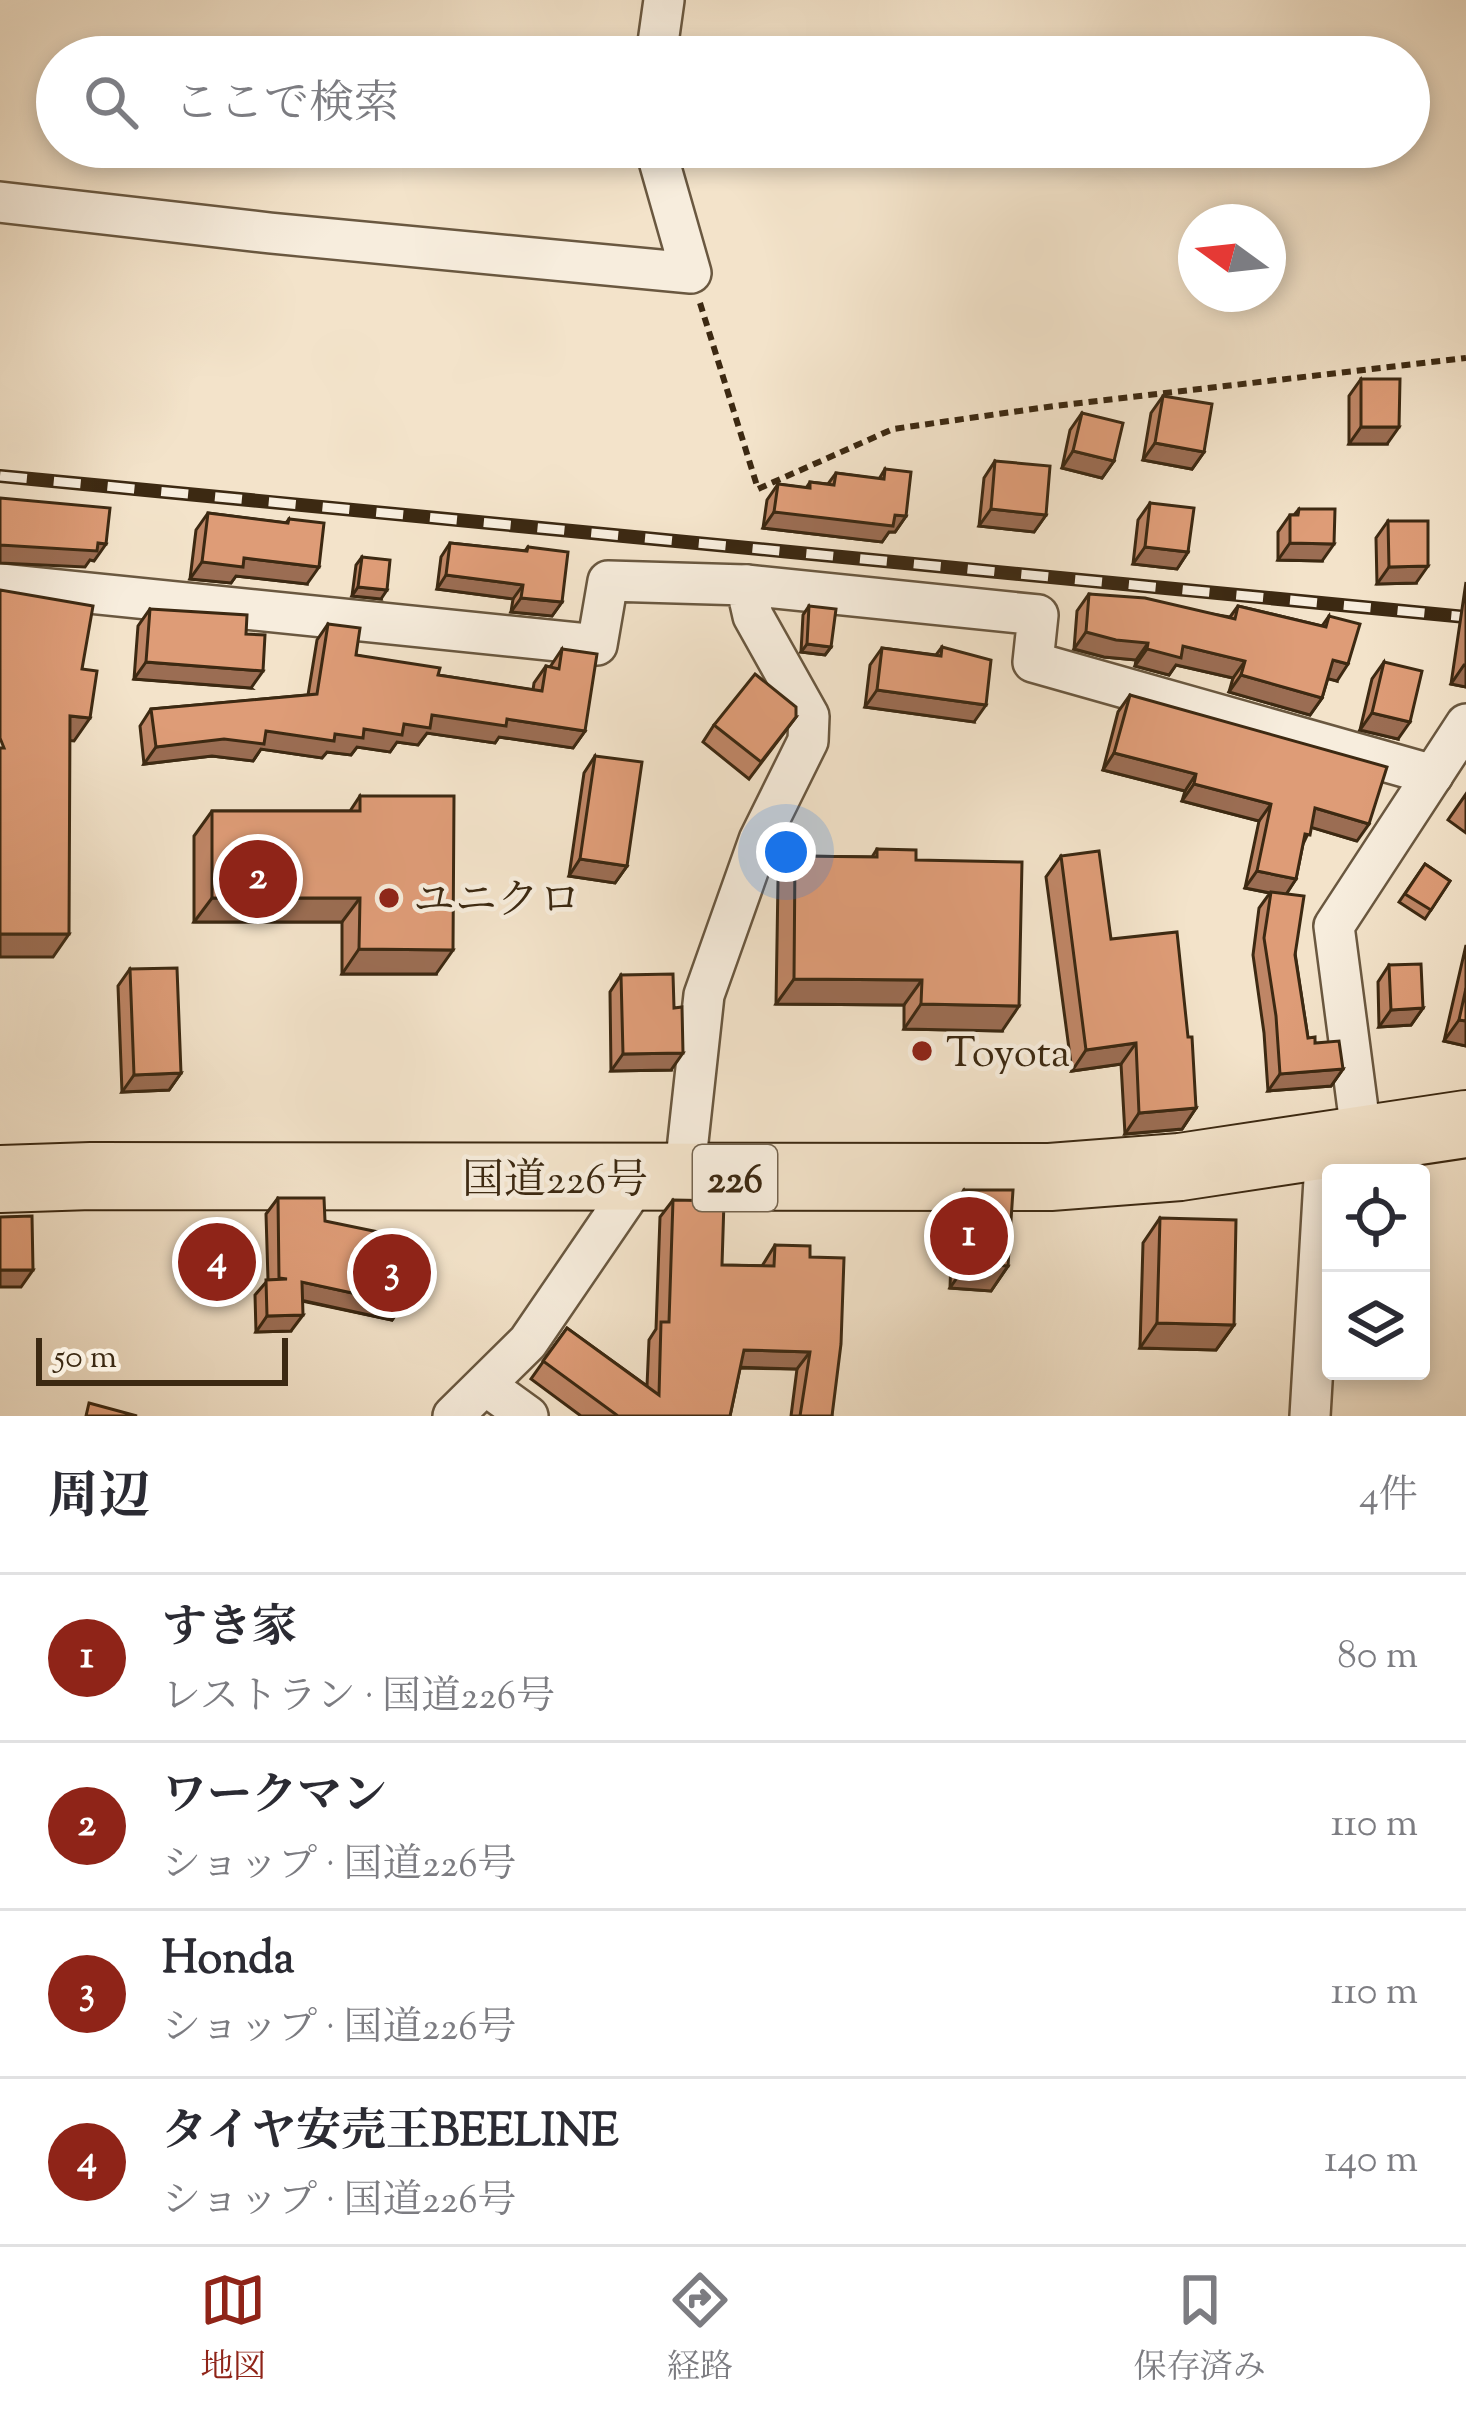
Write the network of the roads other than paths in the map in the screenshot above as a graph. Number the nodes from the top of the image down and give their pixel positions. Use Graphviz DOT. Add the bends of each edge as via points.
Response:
graph roads {
  1 [pos="664,0"];
  2 [pos="659,36"];
  3 [pos="661,168"];
  4 [pos="0,202"];
  5 [pos="0,584"];
  6 [pos="746,585"];
  7 [pos="1466,724"];
  8 [pos="1433,775"];
  9 [pos="1466,1124"];
  10 [pos="1344,1143"];
  11 [pos="662,1178"];
  12 [pos="0,1179"];
  13 [pos="485,1384"];
  14 [pos="453,1416"];
  15 [pos="528,1416"];
  16 [pos="1310,1416"];
  1 -- 2 [label="street"];
  3 -- 4 [label="street" via="691,273"];
  5 -- 6 [label="street" via="598,645 608,581"];
  6 -- 8 [label="street" via="1038,615 1034,662"];
  6 -- 11 [label="street" via="752,616 809,716 808,741 759,840 704,995"];
  7 -- 8 [label="street"];
  8 -- 10 [label="street" via="1334,926"];
  9 -- 10 [label="highway, 国道226号 / 226"];
  10 -- 11 [label="highway, 国道226号 / 226" via="1050,1177"];
  10 -- 16 [label="street"];
  11 -- 12 [label="highway, 国道226号 / 226"];
  11 -- 13 [label="street"];
  13 -- 14 [label="street"];
  13 -- 15 [label="street"];
}
